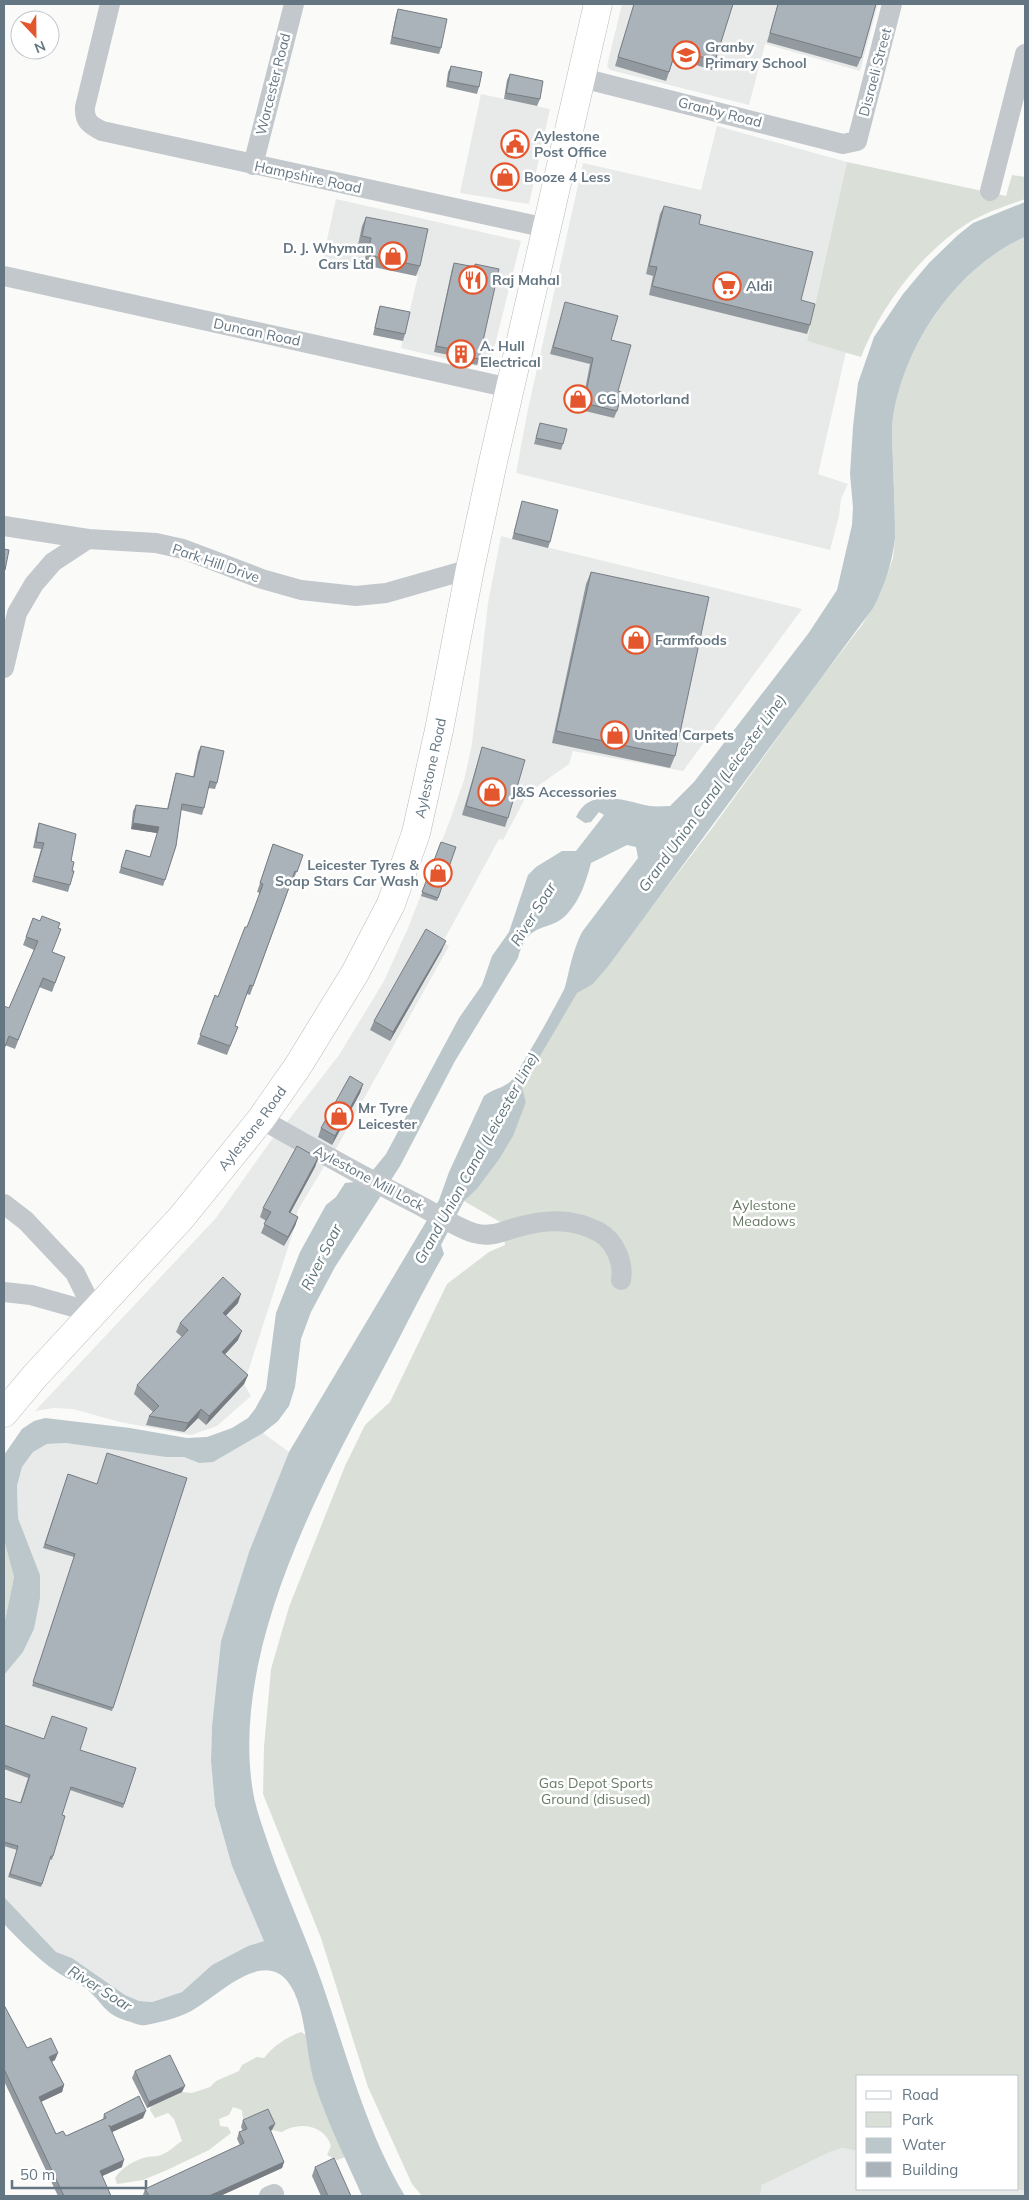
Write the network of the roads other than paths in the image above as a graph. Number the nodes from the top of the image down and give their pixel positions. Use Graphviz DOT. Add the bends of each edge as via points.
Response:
graph roads {
  1 [pos="110,4"];
  2 [pos="294,4"];
  3 [pos="598,4"];
  4 [pos="892,4"];
  5 [pos="1025,54"];
  6 [pos="582,78"];
  7 [pos="857,141"];
  8 [pos="253,165"];
  9 [pos="990,191"];
  10 [pos="547,228"];
  11 [pos="4,276"];
  12 [pos="510,388"];
  13 [pos="4,526"];
  14 [pos="88,539"];
  15 [pos="470,569"];
  16 [pos="4,668"];
  17 [pos="260,1119"];
  18 [pos="4,1204"];
  19 [pos="622,1280"];
  20 [pos="4,1292"];
  21 [pos="95,1313"];
  22 [pos="4,1413"];
  1 -- 8 [label="street, Hampshire Road" via="85,107 84,116 90,125 102,131"];
  2 -- 8 [label="street, Worcester Road"];
  3 -- 6 [label="main road, Aylestone Road"];
  4 -- 7 [label="street, Disraeli Street"];
  5 -- 9 [label="street"];
  6 -- 7 [label="street, Granby Road" via="843,144"];
  6 -- 10 [label="main road, Aylestone Road"];
  8 -- 10 [label="street, Hampshire Road"];
  10 -- 12 [label="main road, Aylestone Road"];
  11 -- 12 [label="street, Duncan Road"];
  12 -- 15 [label="main road, Aylestone Road"];
  13 -- 14 [label="street, Park Hill Drive"];
  14 -- 15 [label="street, Park Hill Drive" via="156,543 301,590 356,596 386,593"];
  14 -- 16 [label="street" via="54,562 34,584 17,613"];
  15 -- 17 [label="main road, Aylestone Road" via="416,833 391,904 356,973 298,1066"];
  17 -- 19 [label="street, Aylestone Mill Lock" via="474,1233 499,1234 554,1220 577,1222 601,1233 616,1251 623,1267"];
  17 -- 21 [label="main road, Aylestone Road" via="182,1218"];
  18 -- 21 [label="street" via="26,1221 74,1273"];
  20 -- 21 [label="street" via="31,1295"];
  21 -- 22 [label="main road, Aylestone Road"];
}
